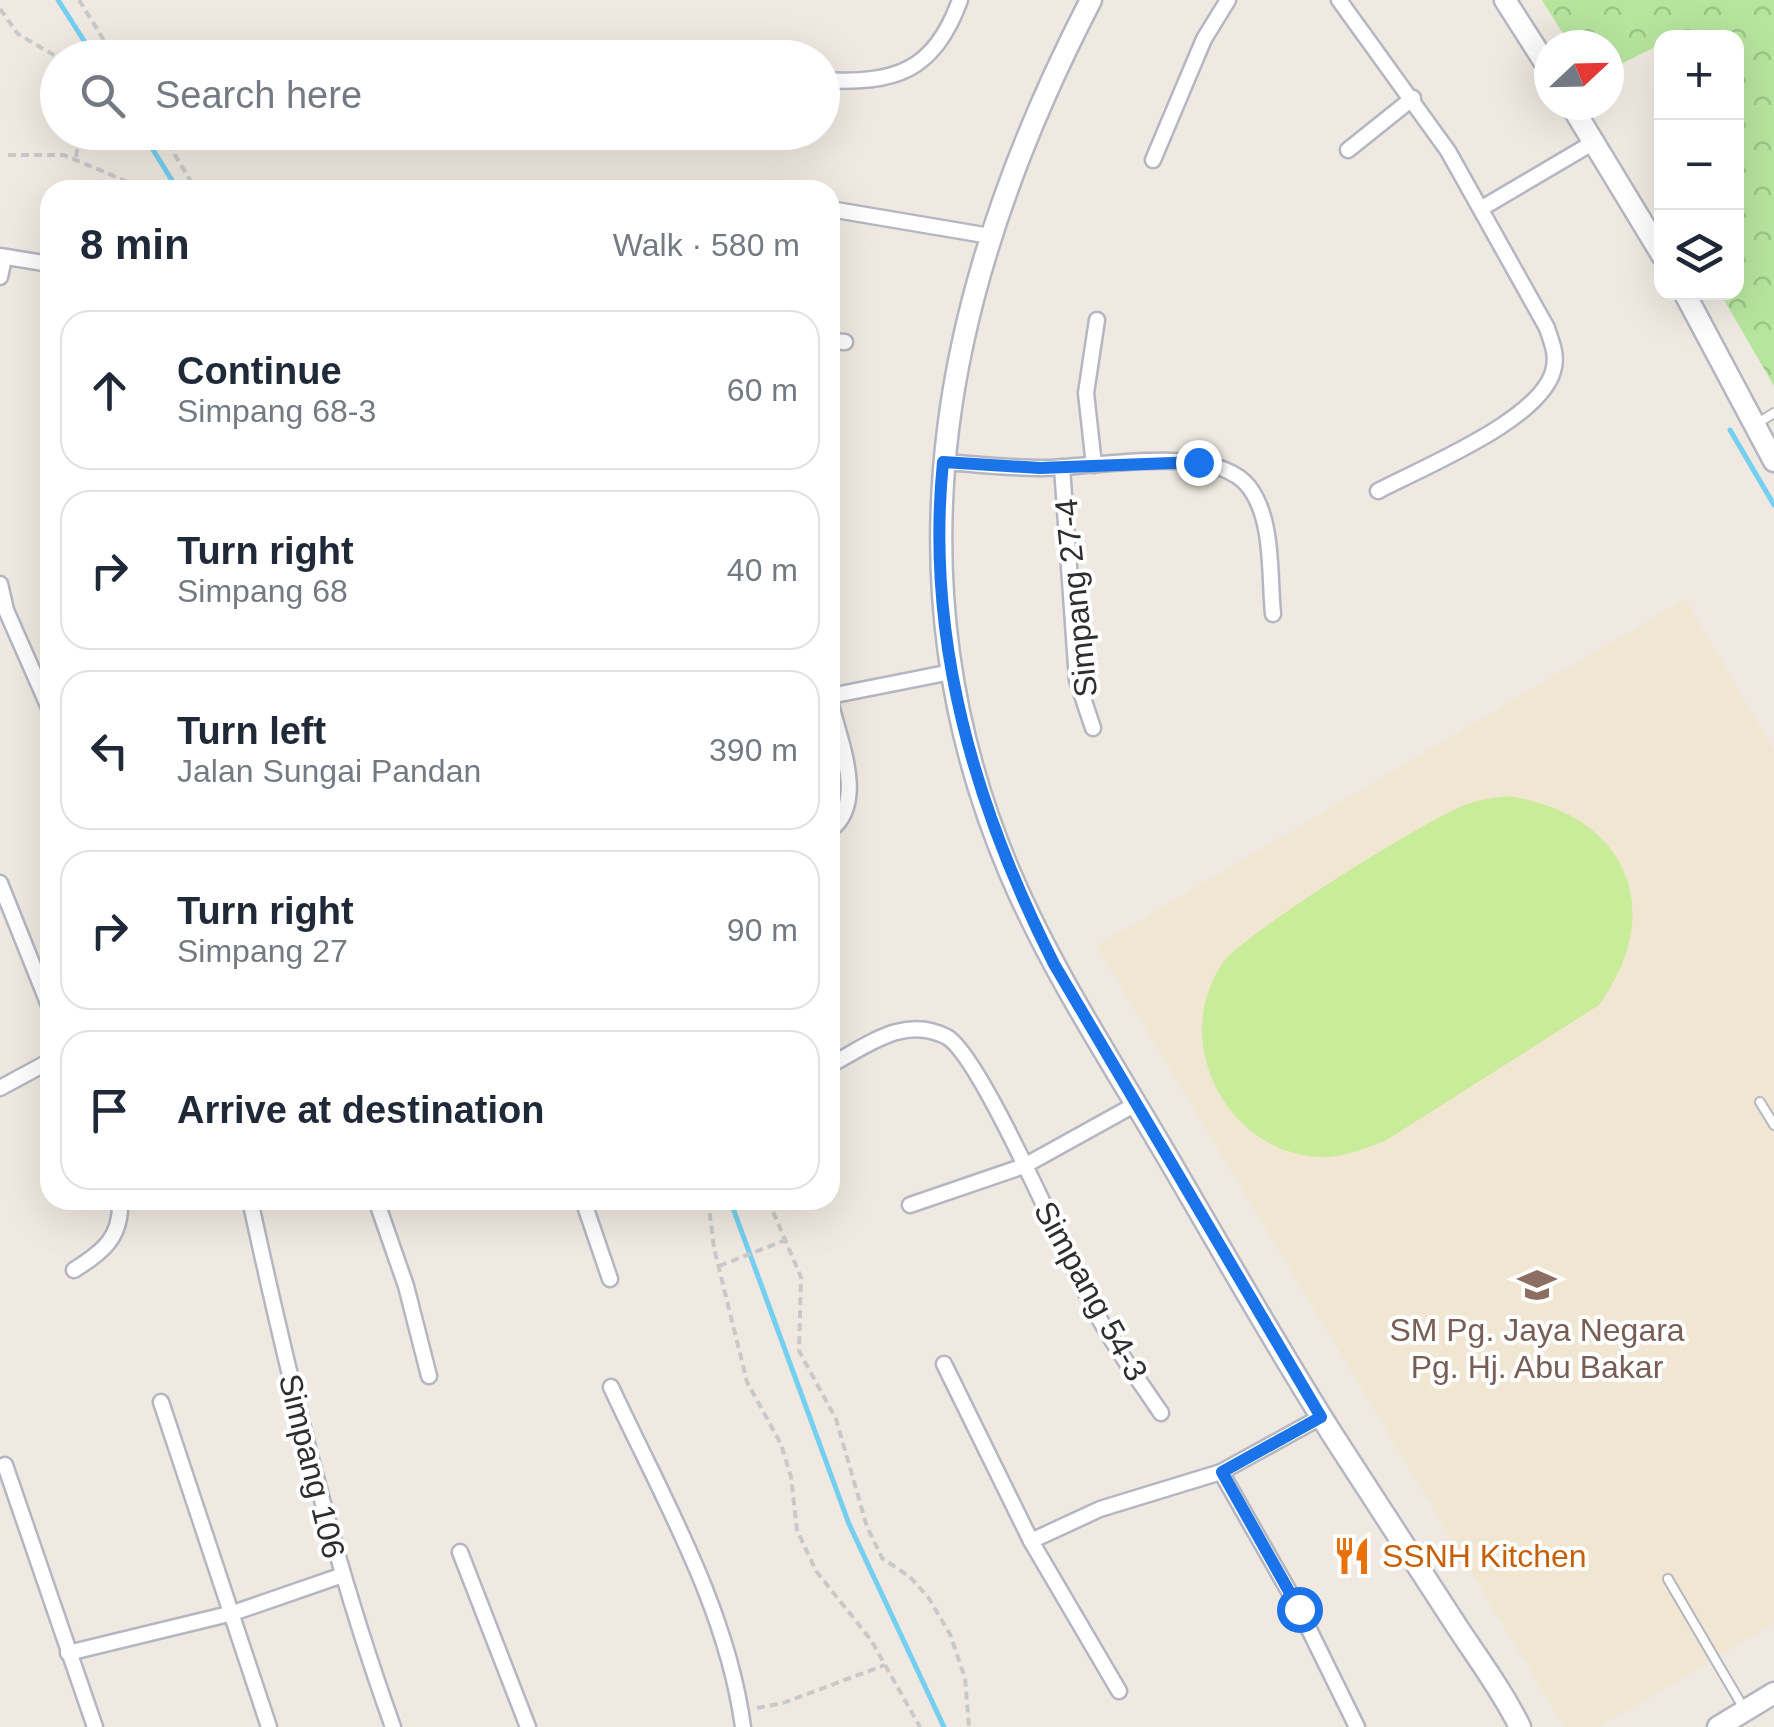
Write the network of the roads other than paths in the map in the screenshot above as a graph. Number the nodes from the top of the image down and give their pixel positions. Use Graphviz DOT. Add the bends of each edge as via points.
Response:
graph roads {
  1 [pos="960,0"];
  2 [pos="1092,0"];
  3 [pos="1228,0"];
  4 [pos="1339,0"];
  5 [pos="1505,0"];
  6 [pos="1534,45"];
  7 [pos="840,80"];
  8 [pos="1413,98"];
  9 [pos="1580,120"];
  10 [pos="1594,142"];
  11 [pos="1348,150"];
  12 [pos="1152,160"];
  13 [pos="1482,208"];
  14 [pos="840,211"];
  15 [pos="990,236"];
  16 [pos="1654,243"];
  17 [pos="2,257"];
  18 [pos="40,263"];
  19 [pos="0,277"];
  20 [pos="1689,300"];
  21 [pos="1097,320"];
  22 [pos="1765,418"];
  23 [pos="1774,461"];
  24 [pos="943,462"];
  25 [pos="1094,464"];
  26 [pos="1062,467"];
  27 [pos="1378,491"];
  28 [pos="0,584"];
  29 [pos="3,611"];
  30 [pos="1273,614"];
  31 [pos="951,672"];
  32 [pos="40,689"];
  33 [pos="840,696"];
  34 [pos="1093,728"];
  35 [pos="840,746"];
  36 [pos="840,819"];
  37 [pos="0,882"];
  38 [pos="40,983"];
  39 [pos="840,1060"];
  40 [pos="40,1066"];
  41 [pos="0,1088"];
  42 [pos="1760,1102"];
  43 [pos="1136,1104"];
  44 [pos="1774,1125"];
  45 [pos="1024,1166"];
  46 [pos="910,1205"];
  47 [pos="118,1210"];
  48 [pos="252,1210"];
  49 [pos="379,1210"];
  50 [pos="586,1210"];
  51 [pos="74,1270"];
  52 [pos="610,1279"];
  53 [pos="944,1364"];
  54 [pos="429,1376"];
  55 [pos="612,1386"];
  56 [pos="161,1402"];
  57 [pos="1161,1413"];
  58 [pos="1321,1417"];
  59 [pos="5,1465"];
  60 [pos="1222,1472"];
  61 [pos="1031,1542"];
  62 [pos="460,1552"];
  63 [pos="340,1576"];
  64 [pos="1668,1579"];
  65 [pos="233,1614"];
  66 [pos="68,1653"];
  67 [pos="1119,1691"];
  68 [pos="1774,1693"];
  69 [pos="1501,1694"];
  70 [pos="1745,1711"];
  71 [pos="739,1723"];
  72 [pos="94,1727"];
  73 [pos="268,1727"];
  74 [pos="393,1727"];
  75 [pos="528,1727"];
  76 [pos="1356,1727"];
  77 [pos="1512,1727"];
  78 [pos="1520,1727"];
  79 [pos="1718,1727"];
  1 -- 7 [label="street" via="946,35 912,68 878,81"];
  2 -- 15 [label="street" via="1043,93"];
  3 -- 12 [label="street"];
  4 -- 8 [label="street"];
  5 -- 6 [label="street"];
  8 -- 11 [label="street"];
  8 -- 13 [label="street"];
  9 -- 10 [label="street"];
  10 -- 13 [label="street"];
  10 -- 16 [label="street"];
  13 -- 27 [label="street" via="1548,328 1555,352 1551,379 1524,412"];
  14 -- 15 [label="street"];
  15 -- 24 [label="street" via="955,372"];
  17 -- 18 [label="street"];
  17 -- 19 [label="street"];
  20 -- 22 [label="street"];
  21 -- 25 [label="street" via="1086,393"];
  22 -- 23 [label="street"];
  24 -- 26 [label="street"];
  24 -- 31 [label="street" via="939,548"];
  25 -- 26 [label="street"];
  25 -- 30 [label="street" via="1198,462 1247,484 1264,526"];
  26 -- 34 [label="street, Simpang 27-4" via="1076,665"];
  28 -- 29 [label="street"];
  29 -- 32 [label="street"];
  31 -- 33 [label="street"];
  31 -- 43 [label="street" via="970,761 1008,868 1054,964"];
  35 -- 36 [label="street" via="850,794"];
  37 -- 38 [label="street"];
  39 -- 45 [label="street, Simpang 54-3" via="889,1033 918,1030 947,1038 967,1060"];
  40 -- 41 [label="street"];
  42 -- 44 [label="lane"];
  43 -- 45 [label="street"];
  43 -- 58 [label="street"];
  45 -- 46 [label="street"];
  45 -- 57 [label="street, Simpang 54-3" via="1097,1316"];
  47 -- 51 [label="street" via="107,1248"];
  48 -- 63 [label="street, Simpang 106"];
  49 -- 54 [label="street"];
  50 -- 52 [label="street"];
  53 -- 61 [label="street"];
  55 -- 71 [label="street" via="708,1601 735,1680"];
  56 -- 65 [label="street"];
  58 -- 60 [label="street"];
  58 -- 69 [label="street"];
  59 -- 66 [label="street"];
  60 -- 61 [label="street" via="1100,1509"];
  60 -- 76 [label="street"];
  61 -- 67 [label="street"];
  62 -- 75 [label="street"];
  63 -- 65 [label="street"];
  63 -- 74 [label="street, Simpang 106"];
  64 -- 70 [label="lane"];
  65 -- 66 [label="street"];
  65 -- 73 [label="street"];
  66 -- 72 [label="street"];
  68 -- 70 [label="street"];
  69 -- 77 [label="street"];
  69 -- 78 [label="street"];
  70 -- 79 [label="street"];
}
